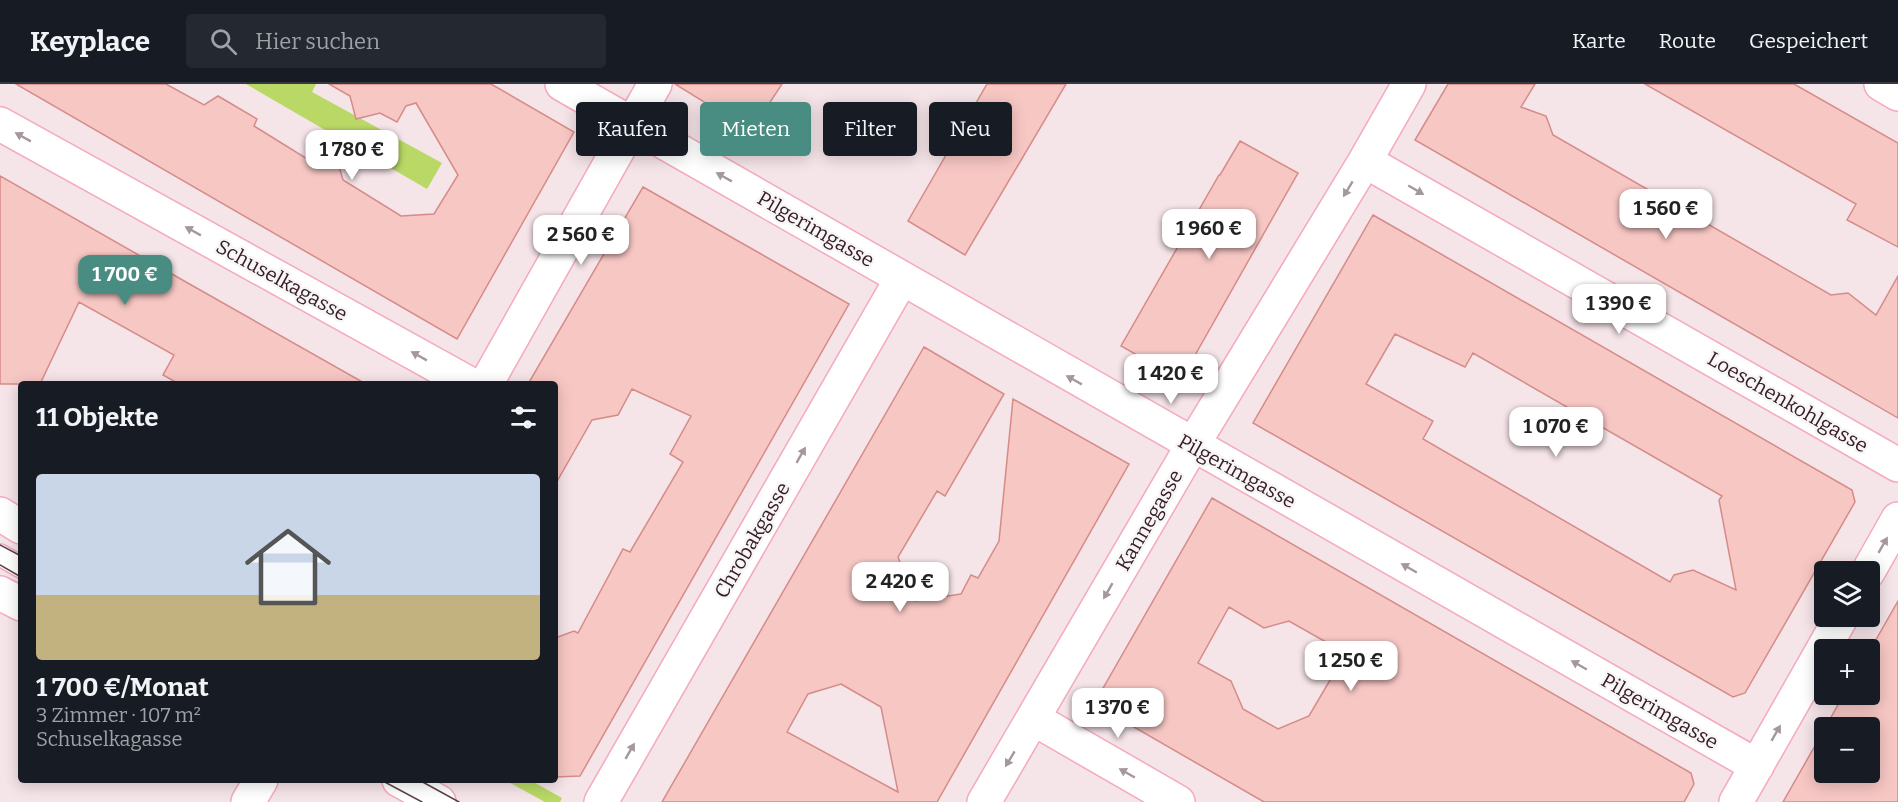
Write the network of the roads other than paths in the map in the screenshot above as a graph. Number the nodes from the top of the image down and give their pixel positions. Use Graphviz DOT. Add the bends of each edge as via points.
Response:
graph roads {
  1 [pos="562,84"];
  2 [pos="654,84"];
  3 [pos="1409,84"];
  4 [pos="1881,84"];
  5 [pos="1898,94"];
  6 [pos="593,102"];
  7 [pos="644,102"];
  8 [pos="0,124"];
  9 [pos="613,156"];
  10 [pos="687,156"];
  11 [pos="1365,160"];
  12 [pos="902,278"];
  13 [pos="465,381"];
  14 [pos="488,381"];
  15 [pos="1192,446"];
  16 [pos="1898,465"];
  17 [pos="0,514"];
  18 [pos="1898,519"];
  19 [pos="18,525"];
  20 [pos="0,555"];
  21 [pos="1874,561"];
  22 [pos="18,565"];
  23 [pos="0,593"];
  24 [pos="18,602"];
  25 [pos="1836,627"];
  26 [pos="1034,719"];
  27 [pos="1757,766"];
  28 [pos="259,783"];
  29 [pos="404,783"];
  30 [pos="248,802"];
  31 [pos="439,802"];
  32 [pos="601,802"];
  33 [pos="984,802"];
  34 [pos="1178,802"];
  35 [pos="1736,802"];
  1 -- 6 [label="street, Pilgerimgasse"];
  2 -- 7 [label="street"];
  3 -- 11 [label="street, Kannegasse"];
  4 -- 5 [label="street"];
  13 -- 8 [label="street, Schuselkagasse, one-way"];
  9 -- 14 [label="street"];
  12 -- 10 [label="street, Pilgerimgasse, one-way"];
  11 -- 15 [label="street, Kannegasse, one-way"];
  11 -- 16 [label="street, Loeschenkohlgasse, one-way"];
  15 -- 12 [label="street, Pilgerimgasse, one-way"];
  32 -- 12 [label="street, Chrobakgasse, one-way"];
  15 -- 26 [label="street, Kannegasse, one-way"];
  27 -- 15 [label="street, Pilgerimgasse, one-way"];
  17 -- 19 [label="street"];
  21 -- 18 [label="street, one-way"];
  20 -- 22 [label="lane"];
  23 -- 24 [label="street"];
  27 -- 25 [label="street, one-way"];
  26 -- 33 [label="street, Kannegasse, one-way"];
  34 -- 26 [label="street, one-way"];
  27 -- 35 [label="street"];
  28 -- 30 [label="street"];
  29 -- 31 [label="street"];
}
